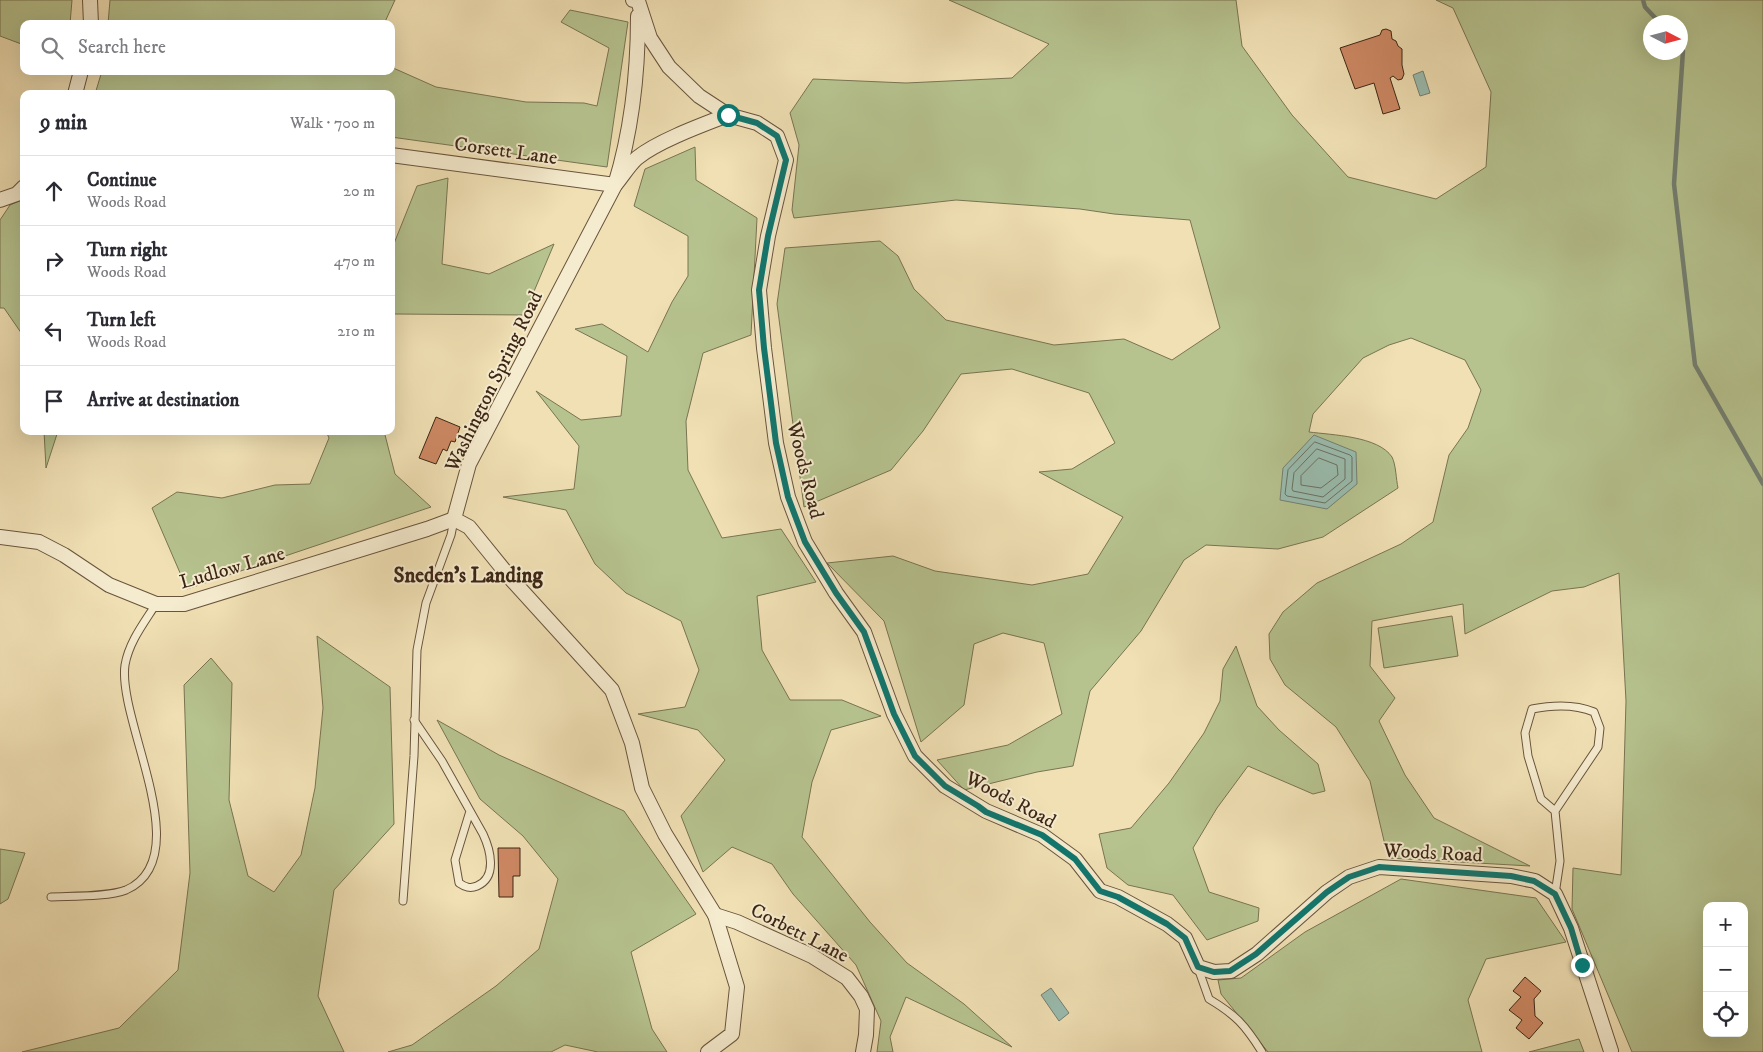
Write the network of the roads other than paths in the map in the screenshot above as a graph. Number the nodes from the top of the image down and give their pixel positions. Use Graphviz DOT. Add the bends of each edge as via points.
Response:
graph roads {
  1 [pos="90,0"];
  2 [pos="636,0"];
  3 [pos="90,20"];
  4 [pos="80,75"];
  5 [pos="76,90"];
  6 [pos="728,115"];
  7 [pos="395,156"];
  8 [pos="615,185"];
  9 [pos="20,191"];
  10 [pos="0,200"];
  11 [pos="454,519"];
  12 [pos="0,537"];
  13 [pos="156,604"];
  14 [pos="414,720"];
  15 [pos="470,811"];
  16 [pos="1555,811"];
  17 [pos="1555,894"];
  18 [pos="50,897"];
  19 [pos="403,901"];
  20 [pos="715,914"];
  21 [pos="1198,967"];
  22 [pos="1611,1051"];
  23 [pos="708,1052"];
  24 [pos="863,1052"];
  25 [pos="1262,1052"];
  1 -- 3 [label="street"];
  2 -- 6 [label="street, Woods Road" via="650,38 669,67 699,96"];
  2 -- 8 [label="street, Washington Spring Road" via="638,56 633,107"];
  4 -- 5 [label="street"];
  6 -- 8 [label="street" via="698,126 637,158"];
  6 -- 21 [label="street, Woods Road" via="757,123 777,136 786,160 759,290 776,443 788,497 805,542 864,632 894,714 915,756 945,786 969,802 1042,835 1075,859 1100,891 1118,897 1167,924 1185,938"];
  7 -- 8 [label="street, Corsett Lane"];
  8 -- 11 [label="street, Washington Spring Road" via="469,464"];
  9 -- 10 [label="street"];
  11 -- 13 [label="street, Ludlow Lane" via="184,604"];
  11 -- 14 [label="lane" via="421,623"];
  11 -- 20 [label="street" via="469,527 512,580 612,690 632,743 642,788 665,834"];
  12 -- 13 [label="street, Ludlow Lane" via="39,542 108,585"];
  13 -- 18 [label="lane" via="137,634 125,666 126,692 151,790 157,842 155,856 148,872 126,890"];
  14 -- 15 [label="lane"];
  14 -- 19 [label="lane"];
  15 -- 15 [label="lane" via="488,846 491,861 487,877 473,888 459,883 455,860"];
  16 -- 16 [label="lane" via="1598,747 1600,728 1594,712 1582,707 1532,709 1525,733 1528,756 1541,799"];
  16 -- 17 [label="lane" via="1560,861"];
  17 -- 21 [label="street, Woods Road" via="1534,881 1511,876 1379,867 1349,877 1327,892 1256,954 1230,971 1214,972"];
  17 -- 22 [label="street" via="1571,928"];
  20 -- 23 [label="street" via="737,986 732,1034"];
  20 -- 24 [label="street, Corbett Lane" via="812,956 847,978 862,996 867,1009"];
  21 -- 25 [label="lane" via="1209,999 1239,1019"];
}
